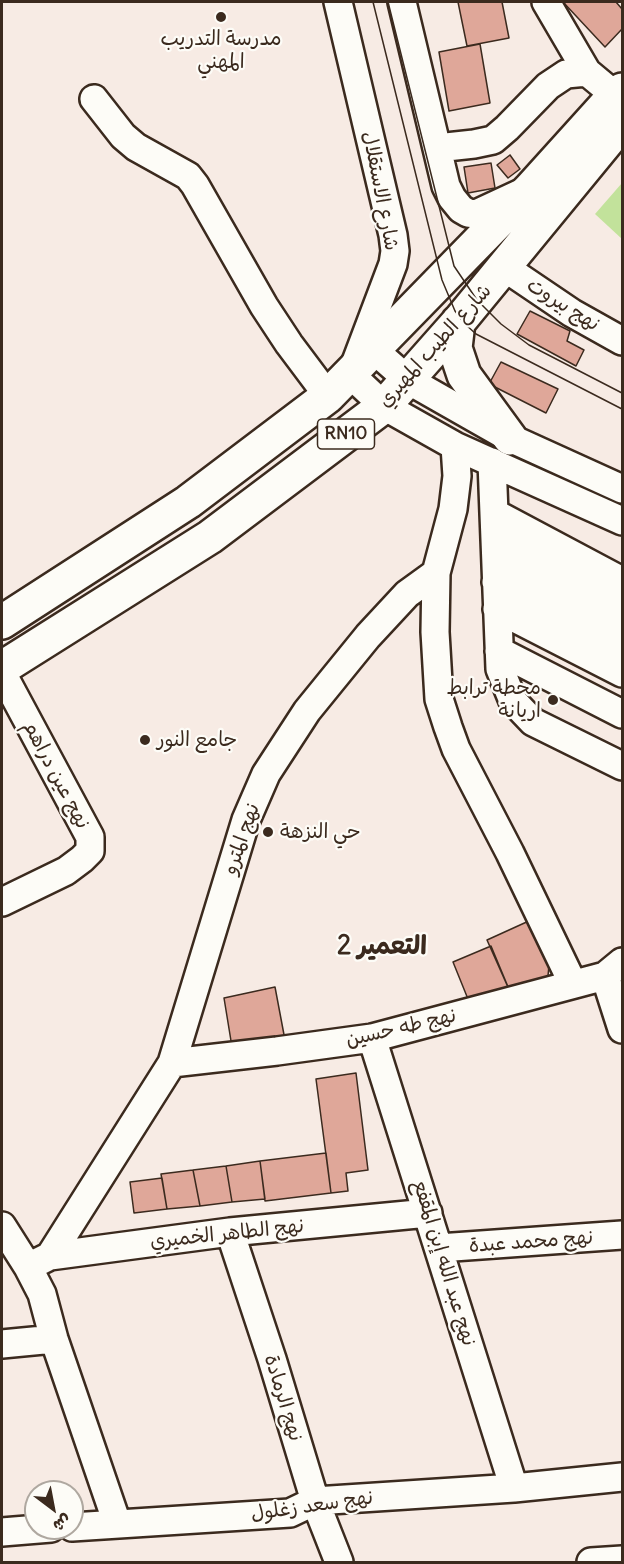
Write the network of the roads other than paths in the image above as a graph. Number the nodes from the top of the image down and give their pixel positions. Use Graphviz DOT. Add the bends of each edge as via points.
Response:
graph roads {
  1 [pos="338,2"];
  2 [pos="402,2"];
  3 [pos="546,2"];
  4 [pos="587,72"];
  5 [pos="94,99"];
  6 [pos="621,102"];
  7 [pos="437,148"];
  8 [pos="531,188"];
  9 [pos="504,267"];
  10 [pos="458,322"];
  11 [pos="622,341"];
  12 [pos="374,350"];
  13 [pos="408,380"];
  14 [pos="339,386"];
  15 [pos="384,406"];
  16 [pos="455,446"];
  17 [pos="501,450"];
  18 [pos="622,489"];
  19 [pos="622,521"];
  20 [pos="495,548"];
  21 [pos="436,573"];
  22 [pos="622,581"];
  23 [pos="622,604"];
  24 [pos="2,622"];
  25 [pos="622,626"];
  26 [pos="499,639"];
  27 [pos="622,648"];
  28 [pos="2,668"];
  29 [pos="2,673"];
  30 [pos="622,673"];
  31 [pos="622,692"];
  32 [pos="622,714"];
  33 [pos="622,733"];
  34 [pos="622,766"];
  35 [pos="2,902"];
  36 [pos="614,969"];
  37 [pos="573,984"];
  38 [pos="622,1029"];
  39 [pos="372,1038"];
  40 [pos="172,1063"];
  41 [pos="428,1213"];
  42 [pos="2,1226"];
  43 [pos="230,1232"];
  44 [pos="622,1235"];
  45 [pos="439,1248"];
  46 [pos="39,1261"];
  47 [pos="54,1339"];
  48 [pos="2,1344"];
  49 [pos="622,1477"];
  50 [pos="514,1488"];
  51 [pos="315,1501"];
  52 [pos="117,1523"];
  53 [pos="84,1526"];
  54 [pos="24,1530"];
  55 [pos="2,1532"];
  56 [pos="622,1560"];
  57 [pos="339,1563"];
  58 [pos="591,1563"];
  1 -- 14 [label="street, شارع الاستقلال" via="395,251 393,264"];
  2 -- 7 [label="street"];
  3 -- 4 [label="street"];
  4 -- 6 [label="street"];
  4 -- 7 [label="street" via="566,74 548,86 493,140"];
  5 -- 14 [label="street" via="136,147 188,176 289,344"];
  6 -- 8 [label="main road, شارع الطيب المهيري / RN10"];
  6 -- 9 [label="main road, شارع الطيب المهيري / RN10"];
  7 -- 8 [label="street" via="446,186 468,213 487,210"];
  8 -- 12 [label="main road, شارع الطيب المهيري / RN10"];
  9 -- 10 [label="main road, شارع الطيب المهيري / RN10"];
  9 -- 11 [label="street, نهج بيروت"];
  10 -- 13 [label="main road, شارع الطيب المهيري / RN10"];
  10 -- 17 [label="main road" via="455,348 464,375"];
  12 -- 13 [label="street"];
  12 -- 14 [label="main road, شارع الطيب المهيري / RN10"];
  13 -- 15 [label="main road, شارع الطيب المهيري / RN10"];
  13 -- 17 [label="street"];
  14 -- 15 [label="street"];
  14 -- 24 [label="main road, شارع الطيب المهيري / RN10" via="188,502"];
  15 -- 16 [label="street"];
  15 -- 28 [label="main road, شارع الطيب المهيري / RN10" via="210,537"];
  16 -- 17 [label="street"];
  16 -- 21 [label="street" via="453,509"];
  17 -- 18 [label="street"];
  17 -- 19 [label="street"];
  17 -- 20 [label="street"];
  20 -- 22 [label="street"];
  20 -- 23 [label="street"];
  20 -- 25 [label="street"];
  20 -- 26 [label="street"];
  20 -- 27 [label="street"];
  21 -- 37 [label="street" via="435,632 442,709 456,749"];
  21 -- 40 [label="street, نهج المترو" via="407,594 368,636 307,711 266,774 246,820"];
  26 -- 30 [label="street"];
  26 -- 31 [label="street"];
  26 -- 32 [label="street"];
  26 -- 33 [label="street"];
  26 -- 34 [label="street" via="513,701 533,722"];
  29 -- 35 [label="street, نهج عين دراهم" via="90,837 90,851 66,871"];
  36 -- 37 [label="street, نهج طه حسين"];
  36 -- 38 [label="street"];
  37 -- 39 [label="street, نهج طه حسين"];
  39 -- 40 [label="street, نهج طه حسين"];
  39 -- 41 [label="street, نهج عبد الله إبن المقفع"];
  40 -- 46 [label="street, نهج المترو"];
  41 -- 43 [label="street, نهج الطاهر الخميري"];
  41 -- 45 [label="street, نهج عبد الله إبن المقفع"];
  42 -- 46 [label="street"];
  43 -- 46 [label="street, نهج الطاهر الخميري"];
  43 -- 51 [label="street, نهج الرمادة"];
  44 -- 45 [label="street, نهج محمد عبدة"];
  45 -- 50 [label="street, نهج عبد الله إبن المقفع"];
  46 -- 47 [label="street" via="42,1294"];
  47 -- 48 [label="street"];
  47 -- 52 [label="street"];
  49 -- 50 [label="street, نهج سعد زغلول"];
  50 -- 51 [label="street, نهج سعد زغلول"];
  51 -- 52 [label="street, نهج سعد زغلول" via="290,1513"];
  51 -- 57 [label="street, نهج الرمادة"];
  52 -- 53 [label="street, نهج سعد زغلول"];
  54 -- 55 [label="street"];
  56 -- 58 [label="street"];
}
